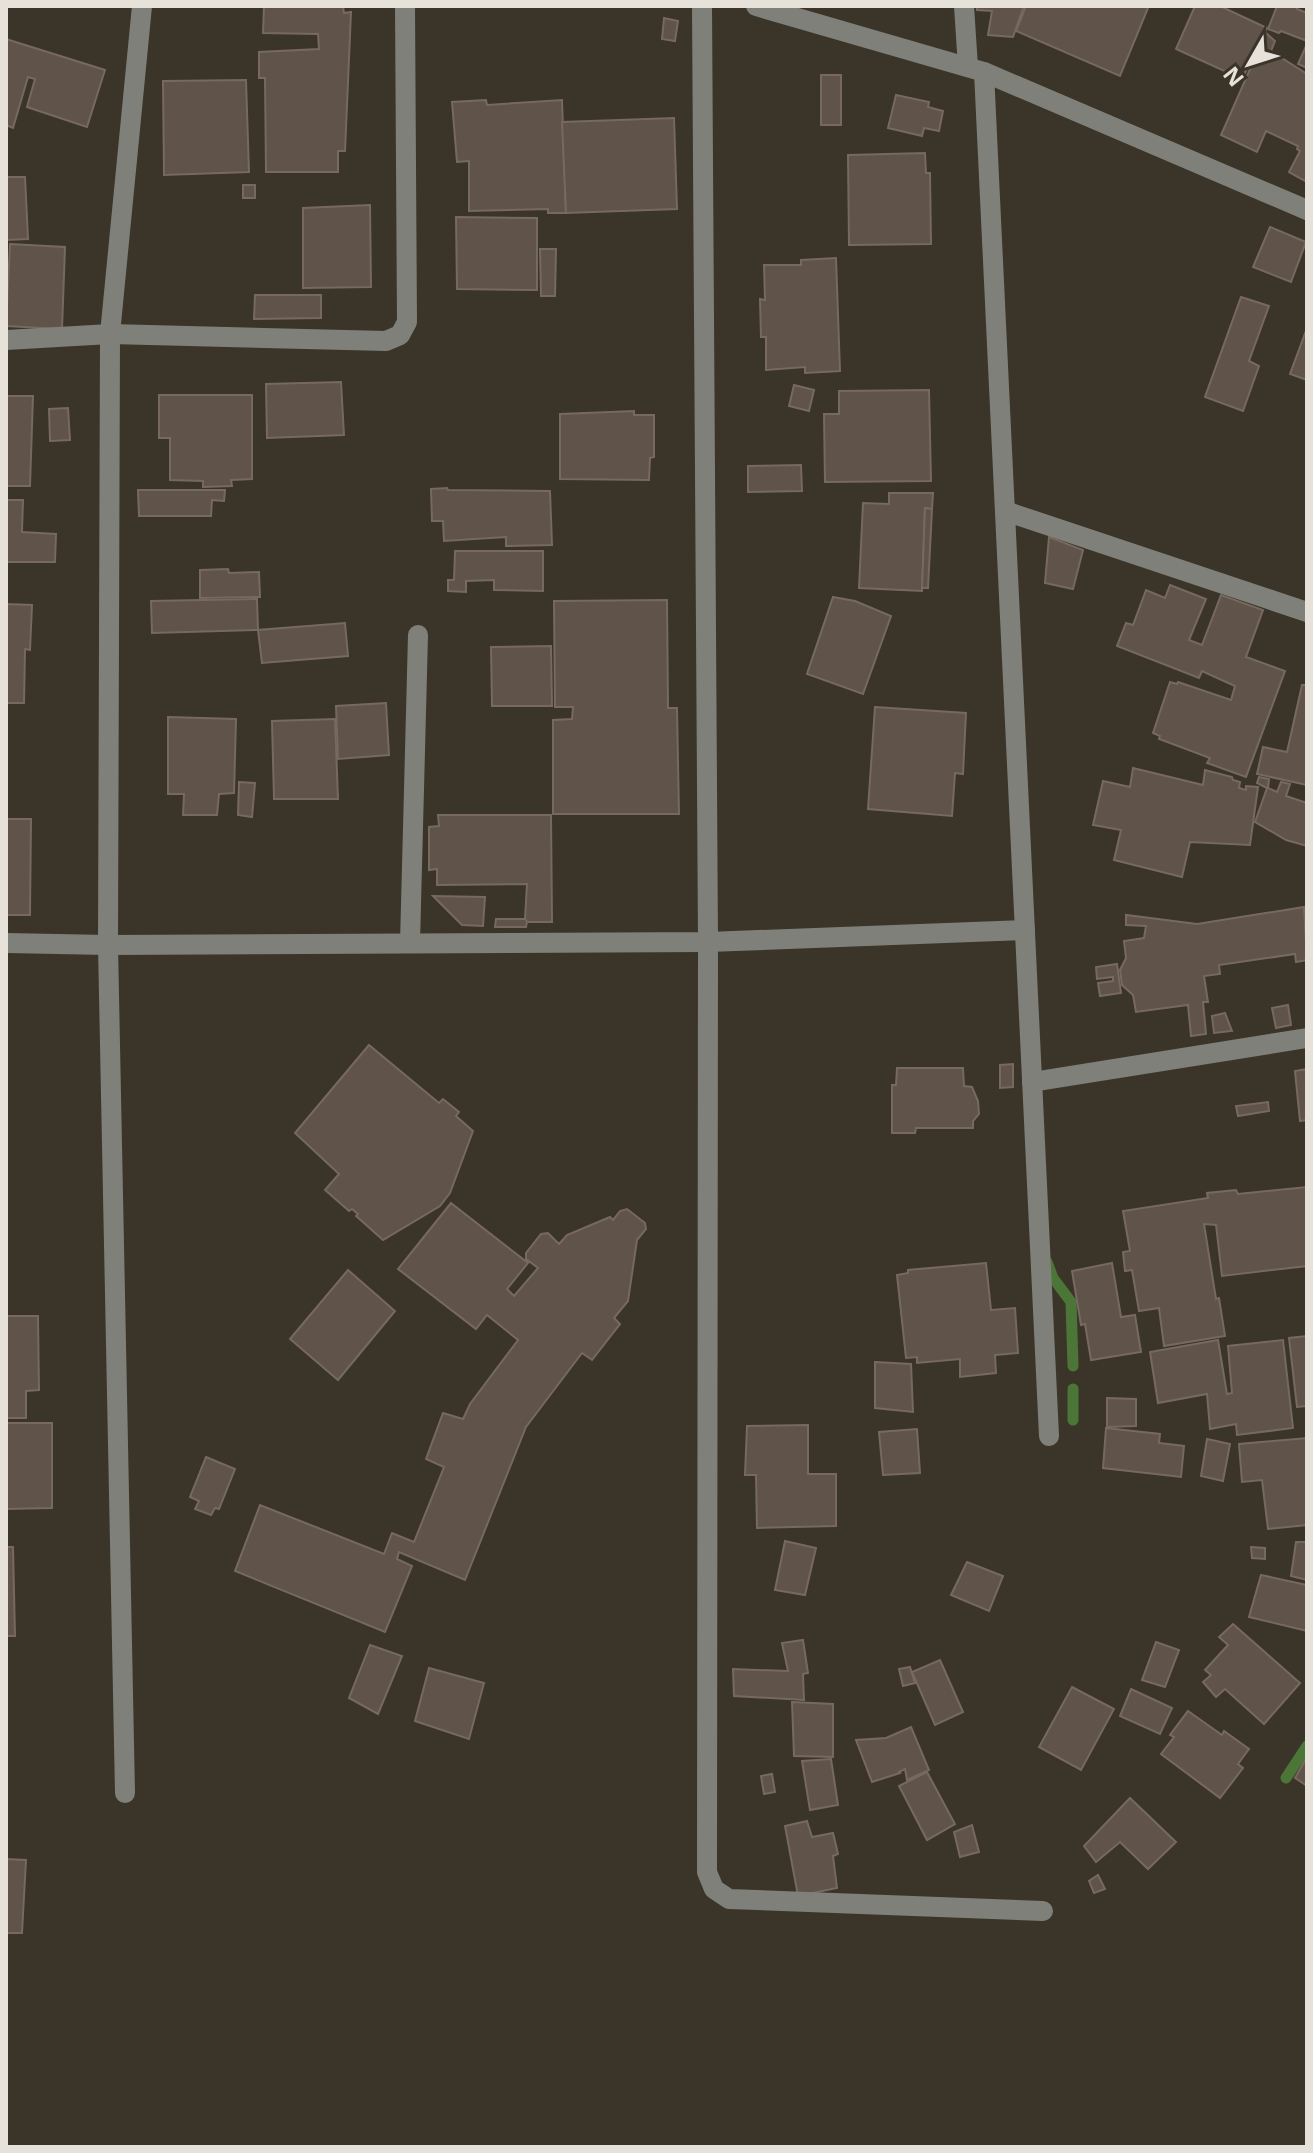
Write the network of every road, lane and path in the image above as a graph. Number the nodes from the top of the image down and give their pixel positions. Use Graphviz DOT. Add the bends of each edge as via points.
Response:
graph roads {
  1 [pos="142,6"];
  2 [pos="405,6"];
  3 [pos="702,6"];
  4 [pos="756,6"];
  5 [pos="964,6"];
  6 [pos="976,70"];
  7 [pos="1307,210"];
  8 [pos="110,334"];
  9 [pos="6,340"];
  10 [pos="1005,511"];
  11 [pos="1307,612"];
  12 [pos="418,635"];
  13 [pos="1025,930"];
  14 [pos="708,942"];
  15 [pos="6,943"];
  16 [pos="410,943"];
  17 [pos="108,945"];
  18 [pos="1307,1038"];
  19 [pos="1032,1082"];
  20 [pos="1049,1436"];
  21 [pos="125,1793"];
  22 [pos="1043,1911"];
  1 -- 8 [label="street"];
  2 -- 8 [label="street" via="407,322 400,335 386,341"];
  3 -- 14 [label="street"];
  4 -- 6 [label="street"];
  5 -- 6 [label="street"];
  6 -- 7 [label="street"];
  6 -- 10 [label="street"];
  8 -- 9 [label="street"];
  8 -- 17 [label="street"];
  10 -- 11 [label="street"];
  10 -- 13 [label="street"];
  12 -- 16 [label="street"];
  13 -- 14 [label="street"];
  13 -- 19 [label="street"];
  14 -- 16 [label="street"];
  14 -- 22 [label="street" via="707,1872 714,1889 729,1899"];
  15 -- 17 [label="street"];
  16 -- 17 [label="street"];
  17 -- 21 [label="street"];
  18 -- 19 [label="street"];
  19 -- 20 [label="street"];
}
